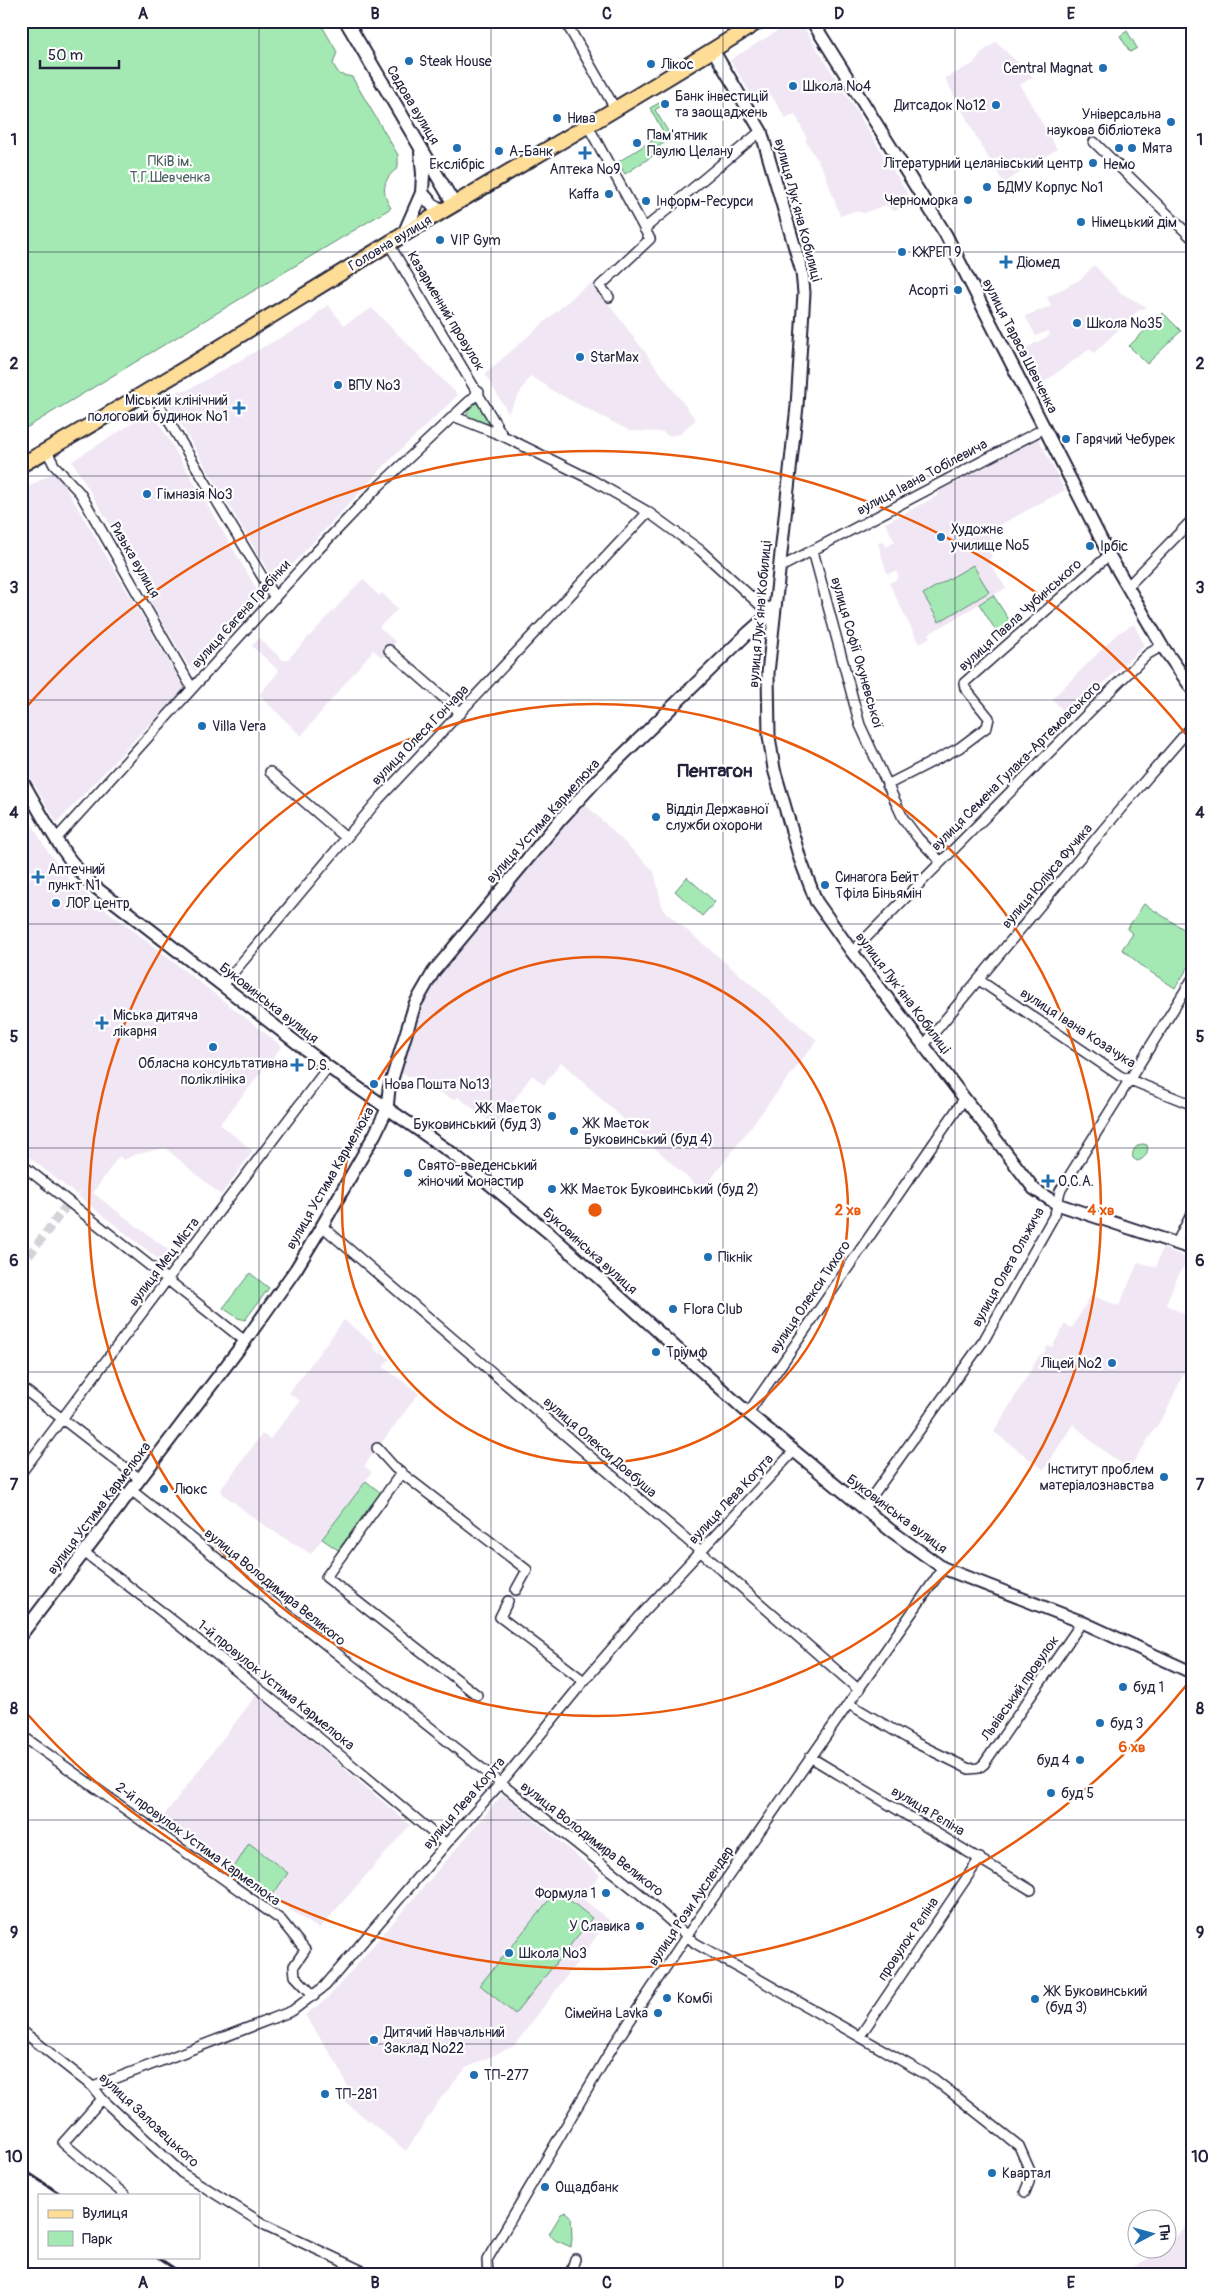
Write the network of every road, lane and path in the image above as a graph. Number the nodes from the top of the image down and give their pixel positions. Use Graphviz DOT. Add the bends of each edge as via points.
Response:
graph roads {
  1 [pos="346,21"];
  2 [pos="565,21"];
  3 [pos="758,21"];
  4 [pos="812,21"];
  5 [pos="713,50"];
  6 [pos="616,110"];
  7 [pos="588,126"];
  8 [pos="761,131"];
  9 [pos="1094,142"];
  10 [pos="420,145"];
  11 [pos="422,193"];
  12 [pos="450,207"];
  13 [pos="644,229"];
  14 [pos="404,234"];
  15 [pos="1193,239"];
  16 [pos="389,244"];
  17 [pos="609,297"];
  18 [pos="150,390"];
  19 [pos="479,392"];
  20 [pos="453,416"];
  21 [pos="1045,428"];
  22 [pos="503,436"];
  23 [pos="47,451"];
  24 [pos="21,465"];
  25 [pos="648,512"];
  26 [pos="1193,518"];
  27 [pos="813,551"];
  28 [pos="1109,555"];
  29 [pos="779,568"];
  30 [pos="1128,586"];
  31 [pos="275,598"];
  32 [pos="775,609"];
  33 [pos="1162,646"];
  34 [pos="389,650"];
  35 [pos="192,688"];
  36 [pos="1193,690"];
  37 [pos="461,713"];
  38 [pos="1193,725"];
  39 [pos="270,772"];
  40 [pos="21,778"];
  41 [pos="887,784"];
  42 [pos="345,837"];
  43 [pos="56,838"];
  44 [pos="941,862"];
  45 [pos="852,952"];
  46 [pos="1193,978"];
  47 [pos="979,980"];
  48 [pos="223,985"];
  49 [pos="924,1045"];
  50 [pos="328,1067"];
  51 [pos="1128,1079"];
  52 [pos="964,1099"];
  53 [pos="1193,1104"];
  54 [pos="387,1109"];
  55 [pos="21,1164"];
  56 [pos="1057,1204"];
  57 [pos="1193,1211"];
  58 [pos="322,1226"];
  59 [pos="1177,1242"];
  60 [pos="1193,1249"];
  61 [pos="168,1280"];
  62 [pos="245,1341"];
  63 [pos="21,1387"];
  64 [pos="748,1412"];
  65 [pos="63,1418"];
  66 [pos="377,1448"];
  67 [pos="794,1451"];
  68 [pos="402,1472"];
  69 [pos="21,1473"];
  70 [pos="140,1479"];
  71 [pos="131,1490"];
  72 [pos="863,1509"];
  73 [pos="700,1551"];
  74 [pos="84,1553"];
  75 [pos="943,1568"];
  76 [pos="516,1590"];
  77 [pos="508,1601"];
  78 [pos="1082,1622"];
  79 [pos="21,1635"];
  80 [pos="1193,1673"];
  81 [pos="584,1681"];
  82 [pos="859,1690"];
  83 [pos="477,1695"];
  84 [pos="848,1704"];
  85 [pos="21,1736"];
  86 [pos="810,1757"];
  87 [pos="500,1784"];
  88 [pos="446,1844"];
  89 [pos="980,1858"];
  90 [pos="1031,1890"];
  91 [pos="688,1934"];
  92 [pos="314,1996"];
  93 [pos="21,2030"];
  94 [pos="860,2036"];
  95 [pos="93,2087"];
  96 [pos="102,2099"];
  97 [pos="1025,2192"];
  98 [pos="124,2194"];
  99 [pos="575,2259"];
  100 [pos="371,2275"];
  101 [pos="488,2275"];
  102 [pos="570,2275"];
  1 -- 10 [label="main road, Садова вулиця"];
  2 -- 6 [label="street"];
  3 -- 5 [label="main road, Головна вулиця"];
  4 -- 21 [label="street, вулиця Тараса Шевченка" via="946,235"];
  5 -- 6 [label="main road, Головна вулиця"];
  5 -- 8 [label="street, вулиця Лукʼяна Кобилиці"];
  6 -- 7 [label="main road, Головна вулиця"];
  7 -- 12 [label="main road, Головна вулиця"];
  7 -- 13 [label="street"];
  8 -- 13 [label="street"];
  8 -- 29 [label="street, вулиця Лукʼяна Кобилиці" via="802,272 804,293 797,406"];
  9 -- 15 [label="street"];
  10 -- 11 [label="main road"];
  10 -- 12 [label="main road, Садова вулиця"];
  11 -- 12 [label="main road" via="434,207"];
  11 -- 14 [label="main road"];
  12 -- 14 [label="main road, Головна вулиця"];
  13 -- 17 [label="street" via="650,239 600,286"];
  14 -- 16 [label="main road, Головна вулиця"];
  16 -- 18 [label="main road, Головна вулиця"];
  16 -- 19 [label="street, Казарменний провулок"];
  18 -- 23 [label="main road, Головна вулиця"];
  18 -- 31 [label="street"];
  19 -- 20 [label="street, вулиця Євгена Гребінки"];
  19 -- 22 [label="street, Казарменний провулок"];
  20 -- 22 [label="street"];
  20 -- 31 [label="street, вулиця Євгена Гребінки" via="377,488"];
  21 -- 27 [label="street, вулиця Івана Тобілевича"];
  21 -- 28 [label="street, вулиця Тараса Шевченка"];
  22 -- 25 [label="street"];
  23 -- 24 [label="main road, Головна вулиця"];
  23 -- 35 [label="street, Ризька вулиця" via="54,465 80,493"];
  25 -- 32 [label="street" via="700,550 760,605"];
  25 -- 37 [label="street, вулиця Олеся Гончара"];
  26 -- 30 [label="street"];
  27 -- 29 [label="street, вулиця Івана Тобілевича"];
  27 -- 41 [label="street, вулиця Софії Окуневської" via="860,725"];
  28 -- 30 [label="street, вулиця Тараса Шевченка"];
  28 -- 41 [label="street, вулиця Павла Чубинського" via="964,683 988,718 987,727 959,748"];
  29 -- 32 [label="street, вулиця Лукʼяна Кобилиці"];
  30 -- 33 [label="street, вулиця Тараса Шевченка"];
  31 -- 35 [label="street, вулиця Євгена Гребінки"];
  32 -- 45 [label="street, вулиця Лукʼяна Кобилиці" via="768,673 769,736 774,769 805,876 816,901"];
  32 -- 54 [label="street, вулиця Устима Кармелюка" via="594,783 434,971 415,1004 389,1089"];
  33 -- 36 [label="street, вулиця Тараса Шевченка"];
  33 -- 44 [label="street, вулиця Семена Гулака-Артемовського" via="1148,654 1117,684"];
  34 -- 37 [label="street"];
  35 -- 43 [label="street, вулиця Євгена Гребінки"];
  37 -- 42 [label="street, вулиця Олеся Гончара"];
  38 -- 47 [label="street, вулиця Юліуса Фучика"];
  39 -- 42 [label="street"];
  40 -- 43 [label="street, Буковинська вулиця"];
  41 -- 44 [label="street, вулиця Софії Окуневської" via="903,818"];
  42 -- 48 [label="street, вулиця Олеся Гончара"];
  43 -- 48 [label="street, Буковинська вулиця" via="87,880"];
  44 -- 45 [label="street, вулиця Семена Гулака-Артемовського"];
  45 -- 49 [label="street, вулиця Лукʼяна Кобилиці"];
  46 -- 51 [label="street, вулиця Олега Ольжича"];
  47 -- 49 [label="street, вулиця Юліуса Фучика"];
  47 -- 51 [label="street, вулиця Івана Козачука"];
  48 -- 50 [label="street, Буковинська вулиця"];
  49 -- 52 [label="street, вулиця Лукʼяна Кобилиці"];
  50 -- 54 [label="street, Буковинська вулиця"];
  50 -- 61 [label="street, вулиця Мец Міста"];
  51 -- 53 [label="street, вулиця Івана Козачука"];
  51 -- 56 [label="street, вулиця Олега Ольжича" via="1060,1191"];
  52 -- 56 [label="street, вулиця Лукʼяна Кобилиці" via="1034,1189"];
  52 -- 64 [label="street, вулиця Олекси Тихого"];
  54 -- 58 [label="street, вулиця Устима Кармелюка"];
  54 -- 64 [label="street, Буковинська вулиця" via="453,1154 540,1226"];
  55 -- 61 [label="street"];
  56 -- 59 [label="street, вулиця Лукʼяна Кобилиці"];
  56 -- 72 [label="street, вулиця Олега Ольжича" via="1055,1214 984,1340"];
  57 -- 59 [label="street"];
  58 -- 62 [label="street, вулиця Устима Кармелюка"];
  58 -- 73 [label="street, вулиця Олекси Довбуша"];
  59 -- 60 [label="street, вулиця Лукʼяна Кобилиці"];
  61 -- 62 [label="street"];
  61 -- 65 [label="street, вулиця Мец Міста"];
  62 -- 70 [label="street, вулиця Устима Кармелюка"];
  63 -- 65 [label="street"];
  64 -- 67 [label="street, Буковинська вулиця"];
  65 -- 69 [label="street, вулиця Мец Міста"];
  65 -- 70 [label="street"];
  66 -- 68 [label="street"];
  67 -- 72 [label="street, Буковинська вулиця"];
  67 -- 73 [label="street, вулиця Лева Когута"];
  68 -- 76 [label="street" via="527,1570"];
  68 -- 83 [label="street" via="326,1577"];
  70 -- 71 [label="street, вулиця Устима Кармелюка"];
  71 -- 74 [label="street, вулиця Устима Кармелюка"];
  71 -- 87 [label="street, вулиця Володимира Великого"];
  72 -- 75 [label="street, Буковинська вулиця"];
  73 -- 81 [label="street, вулиця Лева Когута"];
  73 -- 82 [label="street, вулиця Олекси Довбуша"];
  74 -- 79 [label="street, вулиця Устима Кармелюка"];
  74 -- 88 [label="street, 1-й провулок Устима Кармелюка" via="291,1713"];
  75 -- 78 [label="street, Буковинська вулиця"];
  75 -- 82 [label="street, вулиця Рози Ауслендер"];
  77 -- 81 [label="street" via="500,1617"];
  78 -- 80 [label="street, Буковинська вулиця"];
  78 -- 84 [label="street, Львівський провулок" via="979,1768 969,1769"];
  81 -- 87 [label="street, вулиця Лева Когута"];
  82 -- 84 [label="street, вулиця Рози Ауслендер"];
  84 -- 86 [label="street, вулиця Рози Ауслендер"];
  85 -- 92 [label="street, 2-й провулок Устима Кармелюка" via="281,1920 305,1950 294,1966 296,1976"];
  86 -- 89 [label="street, вулиця Рєпіна"];
  86 -- 91 [label="street, вулиця Рози Ауслендер"];
  87 -- 88 [label="street, вулиця Лева Когута"];
  87 -- 91 [label="street, вулиця Володимира Великого"];
  88 -- 92 [label="street, вулиця Лева Когута"];
  89 -- 90 [label="street, вулиця Рєпіна"];
  89 -- 94 [label="street, провулок Рєпіна"];
  91 -- 94 [label="street, вулиця Володимира Великого" via="695,1943"];
  91 -- 101 [label="street, вулиця Рози Ауслендер" via="613,2046 533,2181 488,2260"];
  92 -- 95 [label="street, вулиця Лева Когута" via="292,2011"];
  93 -- 95 [label="street, вулиця Залозецького"];
  94 -- 97 [label="street, вулиця Володимира Великого" via="934,2079 1019,2146 1030,2170"];
  95 -- 96 [label="street, вулиця Залозецького"];
  96 -- 98 [label="street" via="63,2143"];
  96 -- 100 [label="street, вулиця Залозецького" via="182,2173 265,2225"];
  99 -- 102 [label="street"];
}
